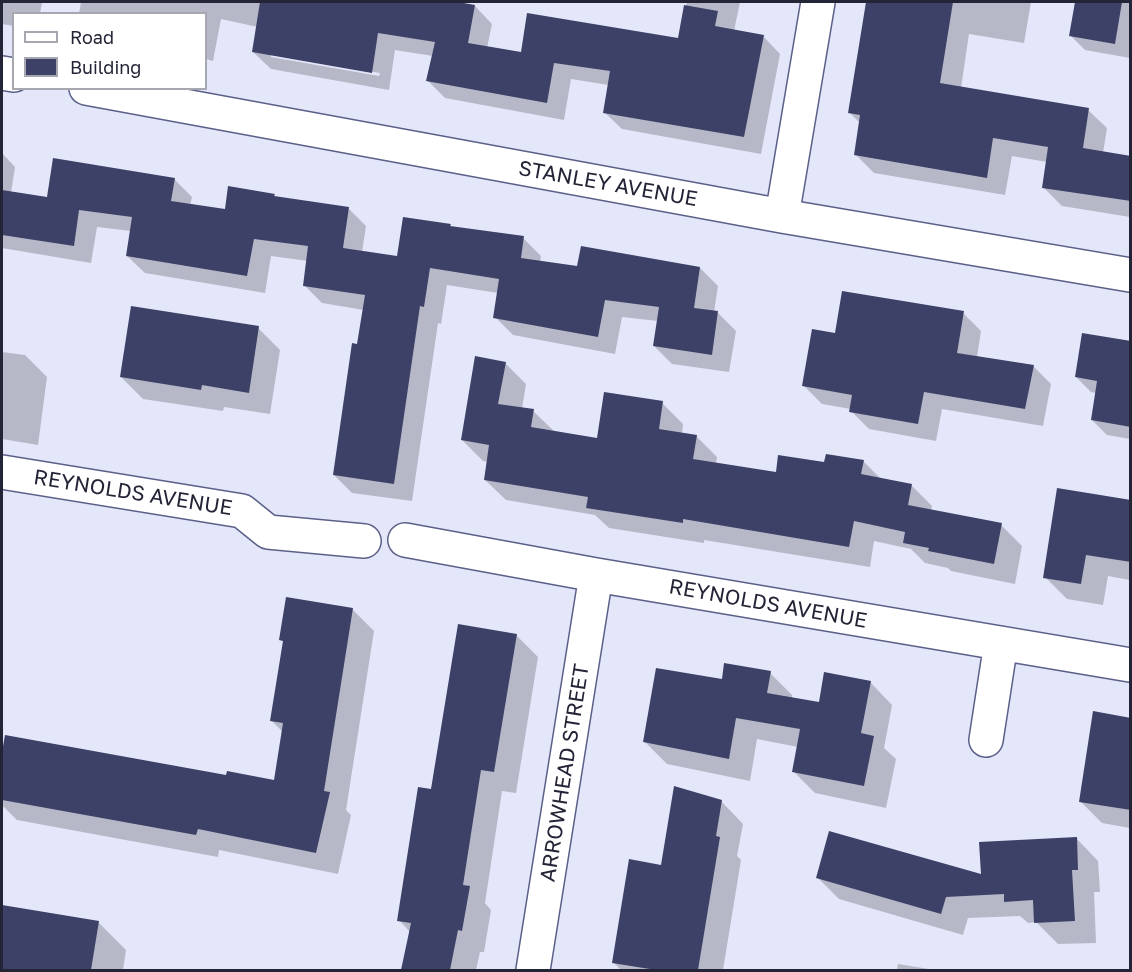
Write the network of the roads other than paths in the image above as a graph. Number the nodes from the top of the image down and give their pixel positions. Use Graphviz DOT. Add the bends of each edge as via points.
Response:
graph roads {
  1 [pos="818,2"];
  2 [pos="97,90"];
  3 [pos="782,216"];
  4 [pos="1131,275"];
  5 [pos="2,472"];
  6 [pos="405,540"];
  7 [pos="364,541"];
  8 [pos="596,575"];
  9 [pos="1002,643"];
  10 [pos="1131,665"];
  11 [pos="986,740"];
  12 [pos="533,970"];
  1 -- 3 [label="street"];
  2 -- 3 [label="street, STANLEY AVENUE"];
  3 -- 4 [label="street, STANLEY AVENUE"];
  5 -- 7 [label="street, REYNOLDS AVENUE" via="242,511 268,532"];
  6 -- 8 [label="street, REYNOLDS AVENUE"];
  8 -- 9 [label="street, REYNOLDS AVENUE"];
  8 -- 12 [label="street, ARROWHEAD STREET"];
  9 -- 10 [label="street, REYNOLDS AVENUE"];
  9 -- 11 [label="street"];
}
